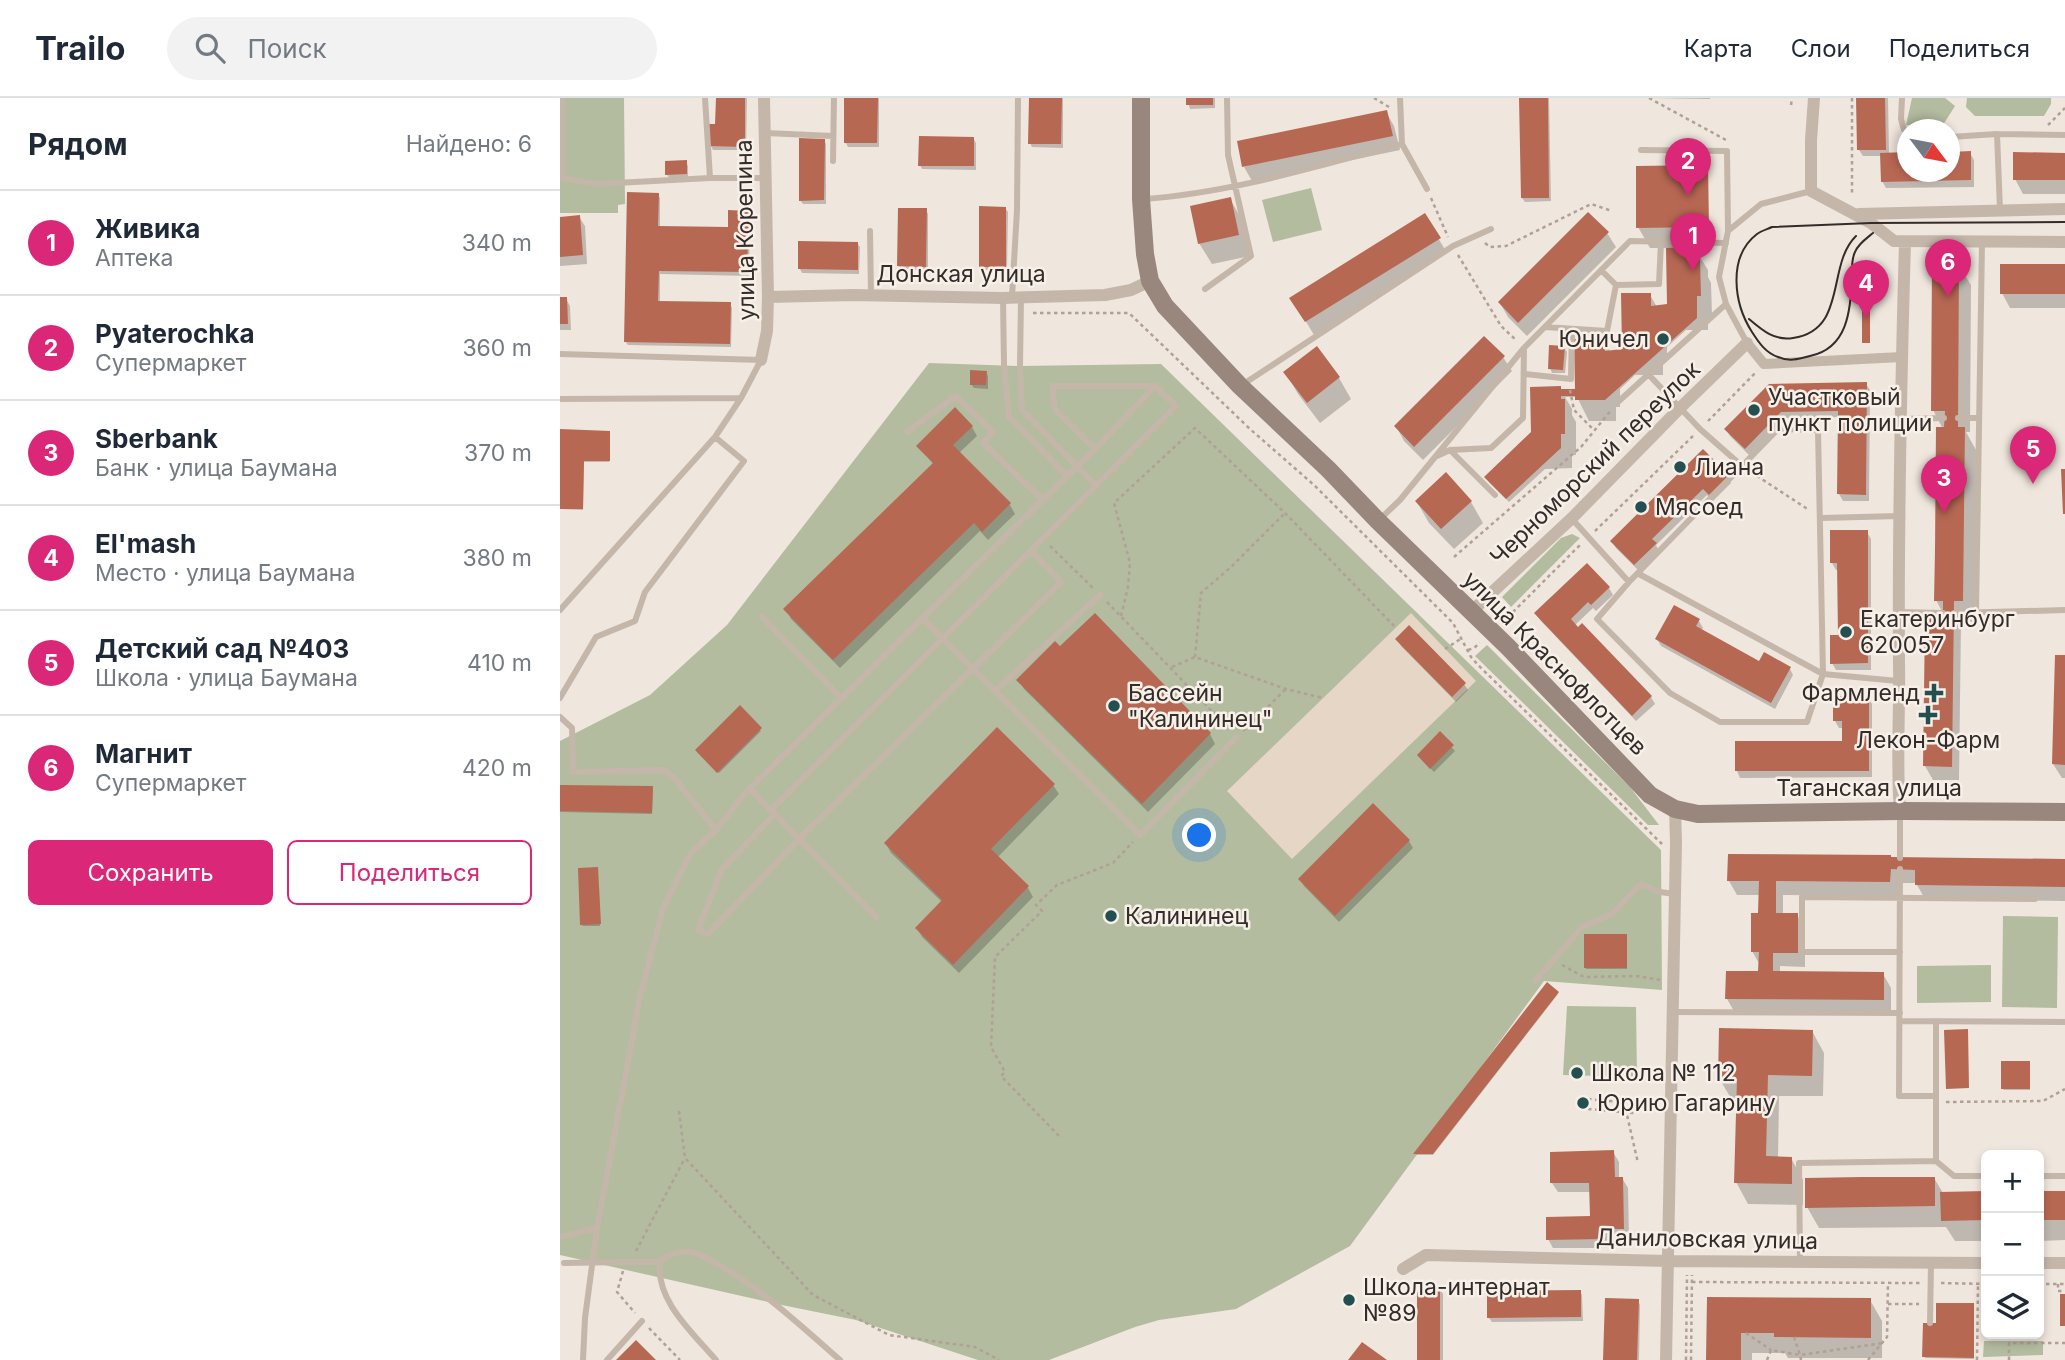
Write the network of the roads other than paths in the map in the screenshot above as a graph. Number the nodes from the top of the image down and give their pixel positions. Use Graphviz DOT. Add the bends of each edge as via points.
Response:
graph roads {
  1 [pos="562,98"];
  2 [pos="705,98"];
  3 [pos="764,98"];
  4 [pos="834,98"];
  5 [pos="1018,98"];
  6 [pos="1141,98"];
  7 [pos="1227,98"];
  8 [pos="1400,98"];
  9 [pos="1814,98"];
  10 [pos="1902,98"];
  11 [pos="1901,119"];
  12 [pos="765,133"];
  13 [pos="1997,134"];
  14 [pos="2065,135"];
  15 [pos="833,136"];
  16 [pos="1960,136"];
  17 [pos="1402,144"];
  18 [pos="1641,150"];
  19 [pos="833,161"];
  20 [pos="710,178"];
  21 [pos="766,178"];
  22 [pos="1235,186"];
  23 [pos="1427,189"];
  24 [pos="1811,191"];
  25 [pos="1141,199"];
  26 [pos="2065,209"];
  27 [pos="2000,210"];
  28 [pos="1856,214"];
  29 [pos="1491,229"];
  30 [pos="870,231"];
  31 [pos="1728,231"];
  32 [pos="1661,242"];
  33 [pos="1905,242"];
  34 [pos="2065,242"];
  35 [pos="1726,243"];
  36 [pos="1982,243"];
  37 [pos="1601,270"];
  38 [pos="1150,281"];
  39 [pos="1616,285"];
  40 [pos="1205,289"];
  41 [pos="871,295"];
  42 [pos="768,297"];
  43 [pos="1012,297"];
  44 [pos="1726,304"];
  45 [pos="1545,327"];
  46 [pos="1572,330"];
  47 [pos="1747,344"];
  48 [pos="1524,348"];
  49 [pos="560,354"];
  50 [pos="1902,357"];
  51 [pos="761,360"];
  52 [pos="1525,374"];
  53 [pos="1650,375"];
  54 [pos="1155,386"];
  55 [pos="1240,386"];
  56 [pos="741,398"];
  57 [pos="560,399"];
  58 [pos="1619,401"];
  59 [pos="1680,408"];
  60 [pos="1944,418"];
  61 [pos="1958,418"];
  62 [pos="1979,418"];
  63 [pos="1901,419"];
  64 [pos="907,432"];
  65 [pos="715,437"];
  66 [pos="1095,449"];
  67 [pos="1450,450"];
  68 [pos="1434,457"];
  69 [pos="1077,466"];
  70 [pos="1742,466"];
  71 [pos="1067,475"];
  72 [pos="1096,486"];
  73 [pos="1495,495"];
  74 [pos="1042,499"];
  75 [pos="1901,516"];
  76 [pos="1572,518"];
  77 [pos="1821,518"];
  78 [pos="1378,522"];
  79 [pos="1031,551"];
  80 [pos="1639,574"];
  81 [pos="1629,582"];
  82 [pos="1100,595"];
  83 [pos="560,610"];
  84 [pos="2065,610"];
  85 [pos="1472,611"];
  86 [pos="1899,612"];
  87 [pos="1976,612"];
  88 [pos="1943,613"];
  89 [pos="1954,613"];
  90 [pos="762,617"];
  91 [pos="922,618"];
  92 [pos="944,639"];
  93 [pos="974,668"];
  94 [pos="1823,674"];
  95 [pos="1900,681"];
  96 [pos="996,691"];
  97 [pos="560,698"];
  98 [pos="841,698"];
  99 [pos="560,717"];
  100 [pos="1237,737"];
  101 [pos="750,789"];
  102 [pos="1675,809"];
  103 [pos="1900,811"];
  104 [pos="773,812"];
  105 [pos="2065,812"];
  106 [pos="716,830"];
  107 [pos="799,839"];
  108 [pos="1900,858"];
  109 [pos="1900,869"];
  110 [pos="1675,894"];
  111 [pos="1900,897"];
  112 [pos="2035,899"];
  113 [pos="876,917"];
  114 [pos="1900,952"];
  115 [pos="1535,981"];
  116 [pos="1673,1013"];
  117 [pos="1900,1017"];
  118 [pos="1936,1021"];
  119 [pos="2065,1021"];
  120 [pos="1936,1099"];
  121 [pos="1936,1161"];
  122 [pos="2065,1175"];
  123 [pos="1981,1176"];
  124 [pos="2044,1176"];
  125 [pos="597,1228"];
  126 [pos="560,1237"];
  127 [pos="1668,1261"];
  128 [pos="660,1262"];
  129 [pos="1800,1262"];
  130 [pos="1931,1263"];
  131 [pos="1981,1263"];
  132 [pos="2044,1263"];
  133 [pos="2065,1263"];
  134 [pos="562,1264"];
  135 [pos="1404,1269"];
  136 [pos="642,1321"];
  137 [pos="1930,1323"];
  138 [pos="583,1360"];
  139 [pos="607,1360"];
  140 [pos="716,1360"];
  141 [pos="839,1360"];
  142 [pos="1666,1360"];
  1 -- 20 [label="lane" via="562,177 597,184"];
  2 -- 20 [label="lane"];
  3 -- 12 [label="street, улица Корепина"];
  4 -- 15 [label="lane"];
  5 -- 43 [label="lane"];
  6 -- 25 [label="main road, улица Краснофлотцев"];
  7 -- 22 [label="lane" via="1228,155"];
  8 -- 17 [label="lane"];
  9 -- 24 [label="street"];
  10 -- 11 [label="lane"];
  12 -- 15 [label="lane"];
  12 -- 21 [label="street, улица Корепина"];
  13 -- 14 [label="lane"];
  13 -- 16 [label="lane"];
  13 -- 27 [label="lane"];
  15 -- 19 [label="lane"];
  17 -- 22 [label="lane"];
  17 -- 23 [label="lane"];
  18 -- 31 [label="lane" via="1727,151"];
  20 -- 21 [label="lane"];
  21 -- 42 [label="street, улица Корепина"];
  22 -- 25 [label="lane"];
  22 -- 40 [label="lane" via="1251,256"];
  24 -- 28 [label="street"];
  24 -- 31 [label="lane" via="1760,204"];
  25 -- 38 [label="main road, улица Краснофлотцев"];
  26 -- 27 [label="street"];
  27 -- 28 [label="street"];
  28 -- 33 [label="street" via="1894,242"];
  29 -- 55 [label="lane" via="1453,246"];
  30 -- 41 [label="lane"];
  31 -- 35 [label="lane"];
  32 -- 35 [label="lane"];
  32 -- 37 [label="lane" via="1630,241"];
  32 -- 39 [label="lane" via="1659,284"];
  33 -- 36 [label="street"];
  33 -- 50 [label="street"];
  34 -- 36 [label="street"];
  35 -- 44 [label="lane" via="1719,277"];
  36 -- 62 [label="lane"];
  37 -- 39 [label="lane"];
  37 -- 45 [label="lane"];
  38 -- 43 [label="street, Донская улица" via="1105,295"];
  38 -- 55 [label="main road, улица Краснофлотцев" via="1165,306"];
  39 -- 46 [label="lane" via="1607,331"];
  41 -- 42 [label="street, Донская улица"];
  41 -- 43 [label="street, Донская улица"];
  42 -- 51 [label="street, улица Корепина"];
  43 -- 69 [label="lane" via="1021,313 1021,410"];
  43 -- 71 [label="lane" via="1004,365 1009,417"];
  44 -- 47 [label="lane"];
  44 -- 53 [label="lane"];
  45 -- 46 [label="lane"];
  45 -- 48 [label="lane"];
  46 -- 52 [label="lane" via="1571,379"];
  47 -- 50 [label="street" via="1764,364"];
  47 -- 59 [label="street, Черноморский переулок"];
  48 -- 52 [label="lane"];
  48 -- 68 [label="lane"];
  49 -- 51 [label="lane"];
  50 -- 63 [label="street"];
  51 -- 56 [label="lane"];
  52 -- 67 [label="lane" via="1523,418 1490,448"];
  53 -- 58 [label="lane"];
  53 -- 59 [label="lane"];
  54 -- 66 [label="lane"];
  54 -- 66 [label="lane" via="1052,386 1055,408"];
  54 -- 72 [label="lane" via="1176,406"];
  55 -- 78 [label="main road, улица Краснофлотцев"];
  56 -- 57 [label="lane"];
  56 -- 65 [label="lane"];
  59 -- 70 [label="lane"];
  59 -- 76 [label="street, Черноморский переулок"];
  60 -- 63 [label="lane"];
  61 -- 62 [label="lane"];
  62 -- 87 [label="lane"];
  63 -- 75 [label="street"];
  64 -- 74 [label="lane" via="956,396 993,432 983,443"];
  65 -- 83 [label="lane"];
  65 -- 97 [label="lane" via="744,461 645,592 635,621 596,637"];
  66 -- 69 [label="lane"];
  67 -- 68 [label="lane"];
  67 -- 73 [label="lane"];
  68 -- 78 [label="lane"];
  69 -- 71 [label="lane"];
  69 -- 72 [label="lane"];
  70 -- 77 [label="lane" via="1778,429 1818,430"];
  70 -- 80 [label="lane"];
  71 -- 74 [label="lane"];
  72 -- 79 [label="lane"];
  74 -- 91 [label="lane"];
  75 -- 77 [label="lane"];
  75 -- 86 [label="street"];
  76 -- 81 [label="lane"];
  76 -- 85 [label="street, Черноморский переулок"];
  77 -- 94 [label="lane"];
  78 -- 85 [label="main road, улица Краснофлотцев"];
  79 -- 92 [label="lane"];
  79 -- 93 [label="lane" via="1061,582"];
  80 -- 81 [label="lane"];
  80 -- 94 [label="lane"];
  81 -- 94 [label="lane" via="1597,619 1670,692 1720,722 1807,722"];
  82 -- 96 [label="lane"];
  84 -- 87 [label="lane"];
  85 -- 102 [label="main road, улица Краснофлотцев" via="1650,795"];
  86 -- 88 [label="lane"];
  86 -- 95 [label="street"];
  87 -- 89 [label="lane"];
  90 -- 98 [label="lane"];
  91 -- 92 [label="lane"];
  91 -- 98 [label="lane"];
  92 -- 93 [label="lane"];
  92 -- 104 [label="lane"];
  93 -- 96 [label="lane"];
  93 -- 107 [label="lane"];
  94 -- 95 [label="lane"];
  95 -- 103 [label="street"];
  96 -- 100 [label="lane" via="1140,835"];
  98 -- 101 [label="lane"];
  99 -- 106 [label="lane" via="572,728 573,772 664,769"];
  101 -- 104 [label="lane"];
  101 -- 106 [label="lane"];
  102 -- 103 [label="main road, Таганская улица" via="1698,814"];
  102 -- 110 [label="street"];
  103 -- 105 [label="main road, Таганская улица"];
  103 -- 108 [label="lane"];
  104 -- 107 [label="lane"];
  104 -- 107 [label="lane" via="722,869 698,930 708,934"];
  106 -- 125 [label="lane" via="691,853 663,908 640,997"];
  107 -- 113 [label="lane"];
  109 -- 111 [label="lane"];
  110 -- 115 [label="lane" via="1641,884 1612,914 1582,927"];
  110 -- 116 [label="street"];
  111 -- 112 [label="lane"];
  111 -- 114 [label="lane"];
  111 -- 114 [label="lane" via="1802,897 1802,952"];
  114 -- 117 [label="lane"];
  116 -- 117 [label="lane"];
  116 -- 127 [label="street"];
  117 -- 118 [label="lane"];
  117 -- 120 [label="lane" via="1899,1096"];
  118 -- 119 [label="lane"];
  118 -- 120 [label="lane"];
  120 -- 121 [label="lane"];
  121 -- 123 [label="lane" via="1954,1176"];
  121 -- 129 [label="lane" via="1799,1163"];
  122 -- 124 [label="lane"];
  125 -- 126 [label="lane"];
  125 -- 138 [label="lane"];
  127 -- 129 [label="street, Даниловская улица"];
  127 -- 135 [label="street, Даниловская улица" via="1426,1255"];
  127 -- 142 [label="street"];
  128 -- 134 [label="lane, bridge"];
  128 -- 140 [label="lane" via="659,1281 672,1306"];
  128 -- 141 [label="lane" via="676,1253 708,1258 777,1304"];
  129 -- 130 [label="street, Даниловская улица"];
  130 -- 131 [label="street, Даниловская улица"];
  130 -- 137 [label="lane"];
  132 -- 133 [label="street"];
  136 -- 139 [label="lane"];
}
